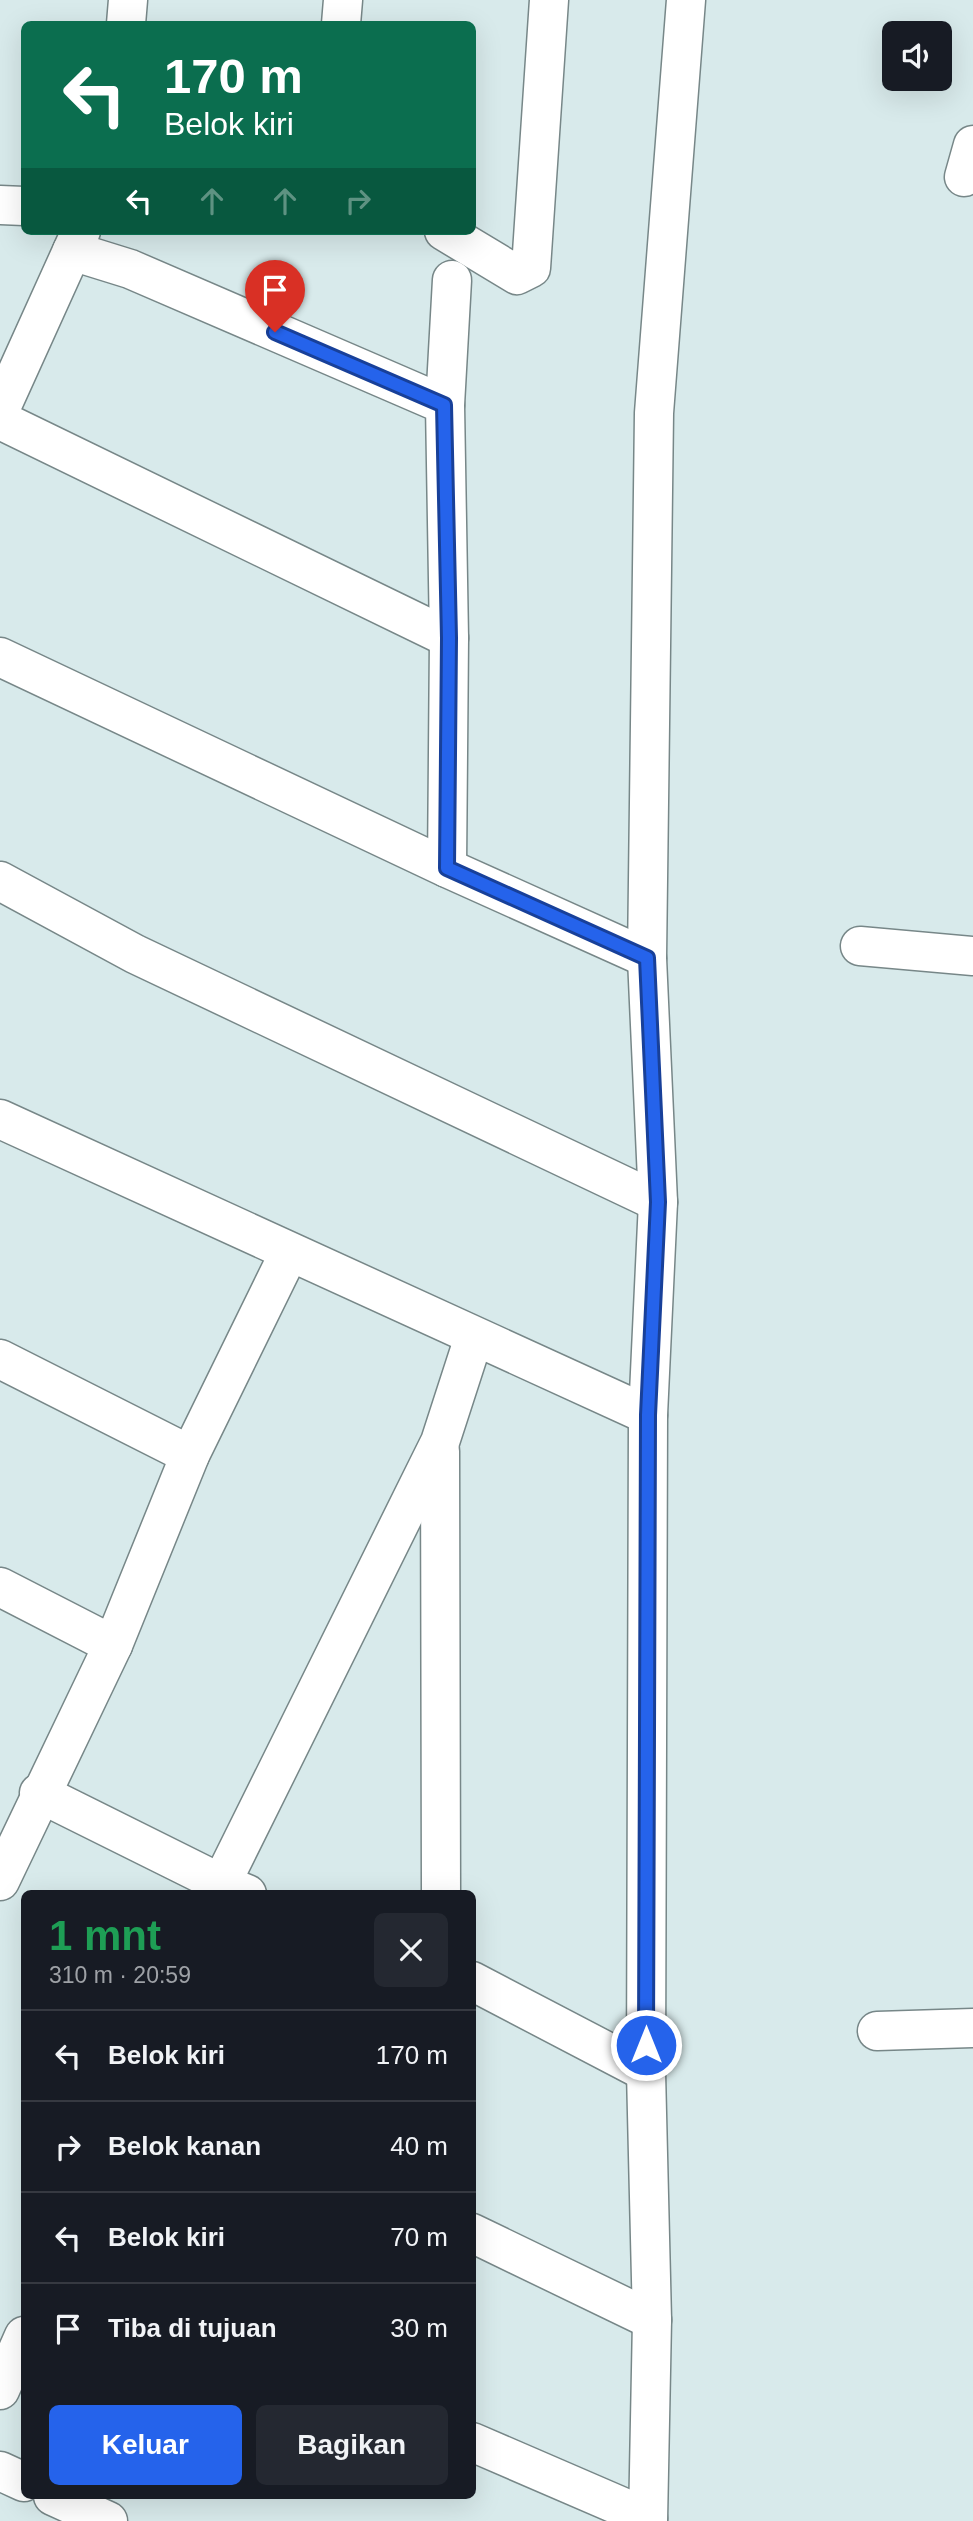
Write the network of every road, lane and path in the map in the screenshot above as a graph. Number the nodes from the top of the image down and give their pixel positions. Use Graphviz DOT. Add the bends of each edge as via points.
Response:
graph roads {
  1 [pos="128,0"];
  2 [pos="342,0"];
  3 [pos="549,0"];
  4 [pos="686,0"];
  5 [pos="127,21"];
  6 [pos="341,21"];
  7 [pos="0,205"];
  8 [pos="21,206"];
  9 [pos="451,235"];
  10 [pos="76,241"];
  11 [pos="452,280"];
  12 [pos="444,405"];
  13 [pos="0,410"];
  14 [pos="0,419"];
  15 [pos="449,638"];
  16 [pos="0,657"];
  17 [pos="447,868"];
  18 [pos="0,881"];
  19 [pos="860,946"];
  20 [pos="973,956"];
  21 [pos="647,958"];
  22 [pos="0,1118"];
  23 [pos="658,1202"];
  24 [pos="289,1253"];
  25 [pos="474,1337"];
  26 [pos="0,1359"];
  27 [pos="648,1415"];
  28 [pos="440,1442"];
  29 [pos="190,1455"];
  30 [pos="0,1587"];
  31 [pos="113,1645"];
  32 [pos="39,1793"];
  33 [pos="0,1881"];
  34 [pos="228,1890"];
  35 [pos="441,1890"];
  36 [pos="476,1983"];
  37 [pos="973,2028"];
  38 [pos="877,2031"];
  39 [pos="646,2072"];
  40 [pos="476,2235"];
  41 [pos="652,2320"];
  42 [pos="21,2343"];
  43 [pos="0,2390"];
  44 [pos="476,2444"];
  45 [pos="0,2471"];
  46 [pos="21,2481"];
  47 [pos="60,2499"];
  48 [pos="648,2520"];
  49 [pos="108,2521"];
  1 -- 5 [label="street"];
  2 -- 6 [label="street"];
  3 -- 9 [label="street" via="531,268 517,275"];
  4 -- 21 [label="street" via="654,413"];
  7 -- 8 [label="street"];
  10 -- 12 [label="street" via="130,269"];
  10 -- 13 [label="street"];
  11 -- 12 [label="street"];
  12 -- 15 [label="street"];
  14 -- 15 [label="street"];
  15 -- 17 [label="street"];
  16 -- 17 [label="street"];
  17 -- 21 [label="street"];
  18 -- 23 [label="street" via="135,954"];
  19 -- 20 [label="street"];
  21 -- 23 [label="street"];
  22 -- 24 [label="street"];
  23 -- 27 [label="street"];
  24 -- 25 [label="street"];
  24 -- 29 [label="street"];
  25 -- 27 [label="street"];
  25 -- 28 [label="street"];
  26 -- 29 [label="street"];
  27 -- 39 [label="street"];
  28 -- 34 [label="street"];
  28 -- 35 [label="street"];
  29 -- 31 [label="street"];
  30 -- 31 [label="street"];
  31 -- 32 [label="street"];
  32 -- 33 [label="street"];
  32 -- 34 [label="street"];
  36 -- 39 [label="street"];
  37 -- 38 [label="street"];
  39 -- 41 [label="street"];
  40 -- 41 [label="street"];
  41 -- 48 [label="street"];
  42 -- 43 [label="street"];
  44 -- 48 [label="street"];
  45 -- 46 [label="street"];
  47 -- 49 [label="street"];
}
